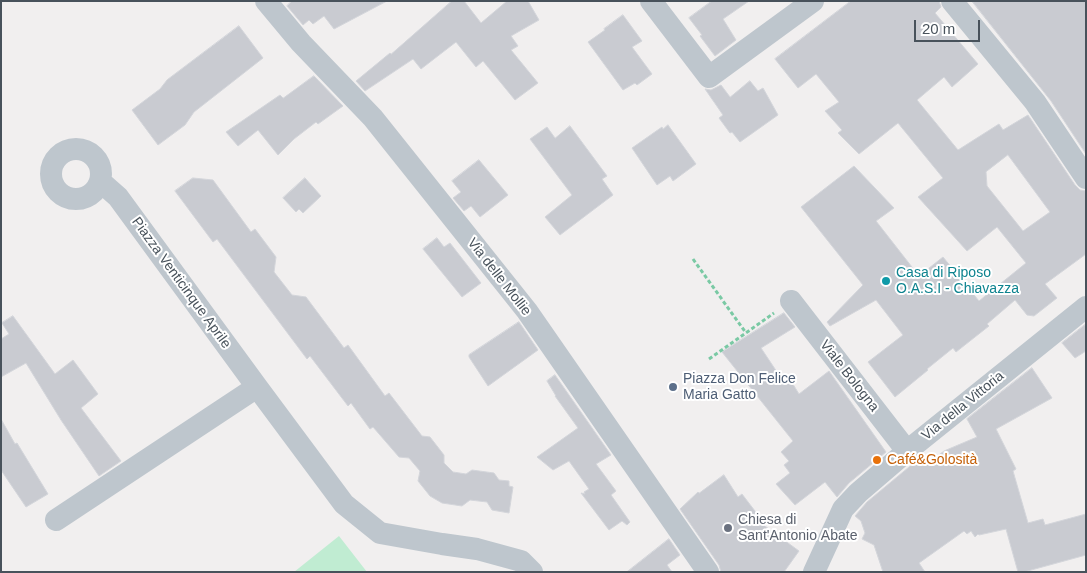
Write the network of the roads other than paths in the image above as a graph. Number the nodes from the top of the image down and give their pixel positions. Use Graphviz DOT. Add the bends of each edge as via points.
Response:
graph roads {
  1 [pos="266,1"];
  2 [pos="651,1"];
  3 [pos="813,1"];
  4 [pos="952,1"];
  5 [pos="1086,178"];
  6 [pos="101,182"];
  7 [pos="791,301"];
  8 [pos="1085,308"];
  9 [pos="257,387"];
  10 [pos="908,451"];
  11 [pos="56,520"];
  12 [pos="532,572"];
  13 [pos="708,572"];
  14 [pos="814,572"];
  1 -- 13 [label="street, Via delle Mollie" via="301,43 373,118 527,311"];
  2 -- 3 [label="street" via="709,77"];
  4 -- 5 [label="street" via="1035,102"];
  6 -- 9 [label="street, Piazza Venticinque Aprile" via="118,197"];
  7 -- 10 [label="street, Viale Bologna"];
  8 -- 10 [label="street, Via della Vittoria"];
  9 -- 11 [label="street"];
  9 -- 12 [label="street, Piazza Venticinque Aprile" via="344,504 380,533 478,549 521,561"];
  10 -- 14 [label="street, Via della Vittoria" via="844,509"];
}
